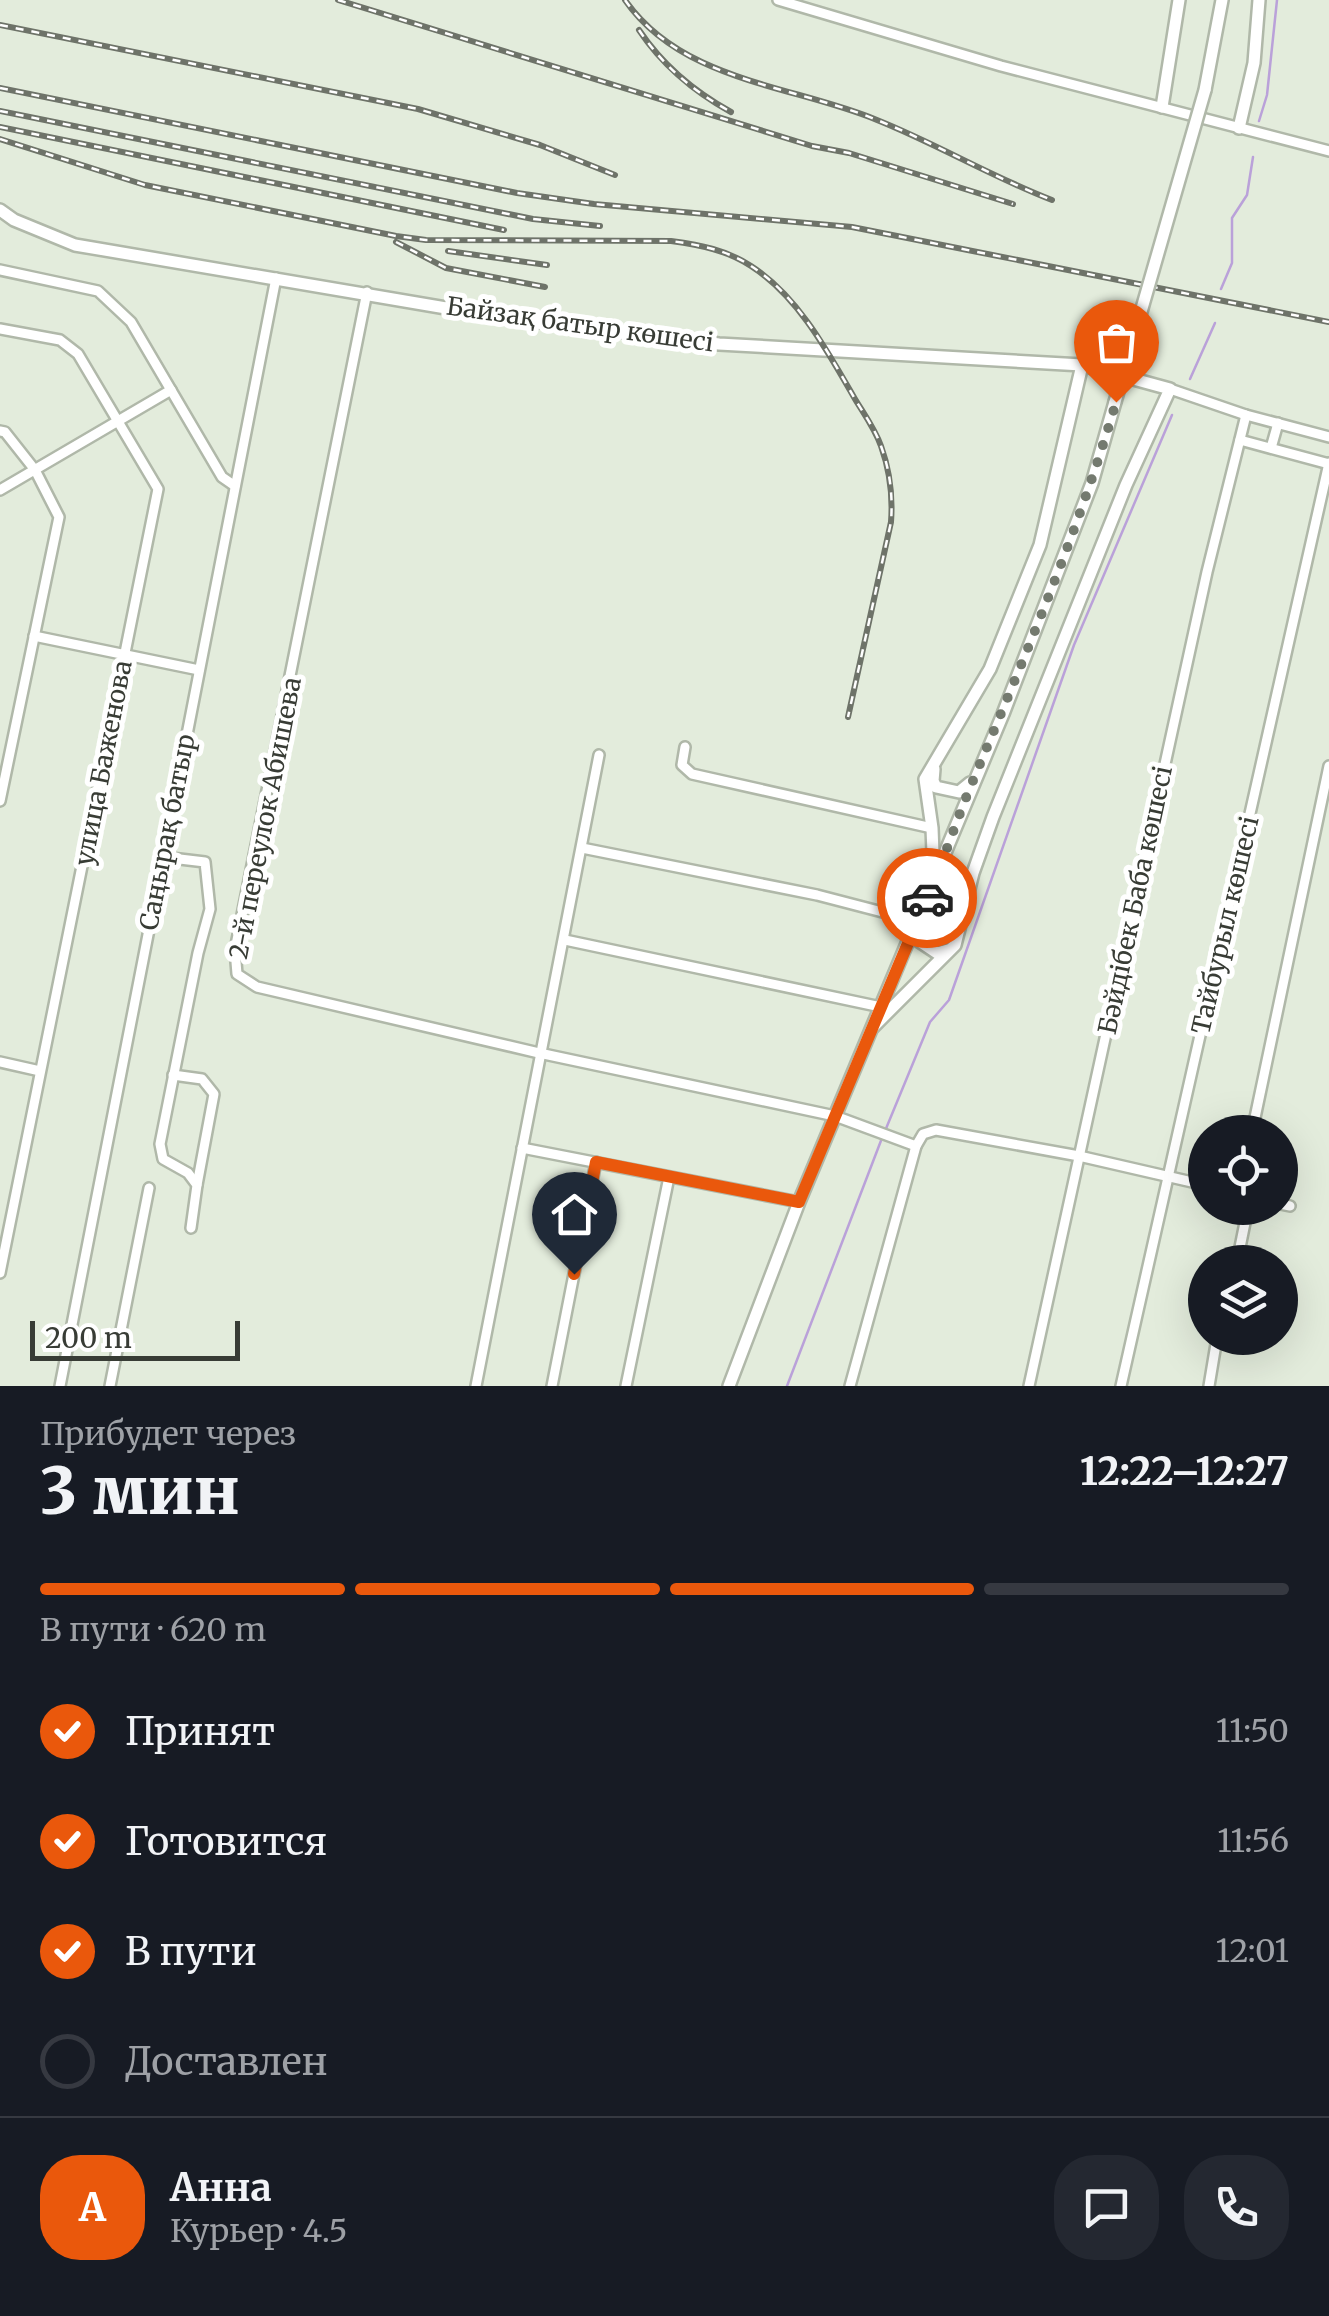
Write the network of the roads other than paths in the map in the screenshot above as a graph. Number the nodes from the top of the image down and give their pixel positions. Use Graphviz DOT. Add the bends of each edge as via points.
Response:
graph roads {
  1 [pos="778,0"];
  2 [pos="1178,0"];
  3 [pos="1222,0"];
  4 [pos="1260,0"];
  5 [pos="1162,107"];
  6 [pos="1239,128"];
  7 [pos="1329,151"];
  8 [pos="0,210"];
  9 [pos="0,270"];
  10 [pos="276,278"];
  11 [pos="368,292"];
  12 [pos="0,329"];
  13 [pos="1082,365"];
  14 [pos="1170,389"];
  15 [pos="171,390"];
  16 [pos="1246,415"];
  17 [pos="118,422"];
  18 [pos="1278,423"];
  19 [pos="0,431"];
  20 [pos="1329,437"];
  21 [pos="1240,440"];
  22 [pos="1270,448"];
  23 [pos="1329,464"];
  24 [pos="34,470"];
  25 [pos="235,486"];
  26 [pos="0,490"];
  27 [pos="34,636"];
  28 [pos="124,656"];
  29 [pos="198,670"];
  30 [pos="684,747"];
  31 [pos="939,752"];
  32 [pos="599,755"];
  33 [pos="1329,766"];
  34 [pos="973,780"];
  35 [pos="0,801"];
  36 [pos="932,828"];
  37 [pos="582,848"];
  38 [pos="163,856"];
  39 [pos="934,884"];
  40 [pos="919,918"];
  41 [pos="565,940"];
  42 [pos="955,944"];
  43 [pos="881,1007"];
  44 [pos="873,1027"];
  45 [pos="539,1053"];
  46 [pos="0,1062"];
  47 [pos="40,1071"];
  48 [pos="174,1075"];
  49 [pos="1256,1115"];
  50 [pos="835,1116"];
  51 [pos="916,1146"];
  52 [pos="522,1148"];
  53 [pos="1079,1156"];
  54 [pos="596,1162"];
  55 [pos="1168,1176"];
  56 [pos="668,1177"];
  57 [pos="1188,1181"];
  58 [pos="198,1185"];
  59 [pos="149,1188"];
  60 [pos="799,1202"];
  61 [pos="190,1228"];
  62 [pos="0,1274"];
  63 [pos="1215,1355"];
  64 [pos="60,1386"];
  65 [pos="110,1386"];
  66 [pos="476,1386"];
  67 [pos="552,1386"];
  68 [pos="626,1386"];
  69 [pos="730,1386"];
  70 [pos="850,1386"];
  71 [pos="1030,1386"];
  72 [pos="1121,1386"];
  73 [pos="1210,1386"];
  1 -- 5 [label="street"];
  2 -- 5 [label="main road"];
  3 -- 34 [label="main road, bridge" via="1205,90 1092,482"];
  4 -- 6 [label="main road"];
  5 -- 6 [label="street"];
  6 -- 7 [label="street"];
  8 -- 10 [label="main road, Байзақ батыр көшесі" via="76,245"];
  9 -- 15 [label="street" via="98,291 131,322"];
  10 -- 11 [label="main road, Байзақ батыр көшесі"];
  10 -- 25 [label="street, Саңырақ батыр"];
  11 -- 13 [label="main road, Байзақ батыр көшесі" via="492,316 719,344"];
  11 -- 45 [label="street, 2-й переулок Абишева" via="235,950 237,974 256,987"];
  12 -- 17 [label="street, улица Баженова" via="60,340 78,354"];
  13 -- 14 [label="main road, Байзақ батыр көшесі"];
  13 -- 31 [label="main road" via="1040,545 990,668"];
  14 -- 16 [label="street"];
  14 -- 42 [label="main road" via="993,817"];
  15 -- 17 [label="street"];
  15 -- 25 [label="street" via="222,476"];
  16 -- 18 [label="street"];
  16 -- 21 [label="street, Бәйдібек Баба көшесі"];
  17 -- 24 [label="street"];
  17 -- 28 [label="street, улица Баженова" via="158,488"];
  18 -- 20 [label="street"];
  18 -- 22 [label="street"];
  19 -- 24 [label="street"];
  21 -- 22 [label="street"];
  21 -- 53 [label="street, Бәйдібек Баба көшесі"];
  22 -- 23 [label="street"];
  23 -- 55 [label="street, Тайбурыл көшесі"];
  24 -- 26 [label="street"];
  24 -- 27 [label="street" via="59,518"];
  25 -- 29 [label="street, Саңырақ батыр"];
  27 -- 28 [label="street"];
  27 -- 35 [label="street"];
  28 -- 29 [label="street"];
  28 -- 47 [label="street, улица Баженова"];
  29 -- 38 [label="street, Саңырақ батыр"];
  30 -- 36 [label="street" via="682,765 692,774"];
  31 -- 34 [label="main road" via="936,787 959,792"];
  31 -- 36 [label="main road" via="925,779"];
  32 -- 37 [label="street"];
  33 -- 49 [label="street"];
  34 -- 39 [label="main road"];
  36 -- 39 [label="main road"];
  37 -- 40 [label="street"];
  37 -- 41 [label="street"];
  38 -- 48 [label="street" via="205,862 210,909"];
  38 -- 64 [label="street, Саңырақ батыр"];
  39 -- 40 [label="main road"];
  40 -- 42 [label="main road" via="924,948 944,952"];
  40 -- 43 [label="main road"];
  41 -- 43 [label="street"];
  41 -- 45 [label="street"];
  42 -- 44 [label="main road"];
  43 -- 44 [label="main road"];
  44 -- 50 [label="main road"];
  45 -- 50 [label="street, 2-й переулок Абишева"];
  45 -- 52 [label="street"];
  46 -- 47 [label="street"];
  47 -- 62 [label="street, улица Баженова"];
  48 -- 58 [label="street" via="160,1152"];
  48 -- 58 [label="street" via="202,1080 214,1094"];
  50 -- 51 [label="street, 2-й переулок Абишева"];
  50 -- 60 [label="main road"];
  51 -- 53 [label="street" via="919,1137 936,1130"];
  51 -- 70 [label="street"];
  52 -- 54 [label="street"];
  52 -- 66 [label="street"];
  53 -- 55 [label="street"];
  53 -- 71 [label="street, Бәйдібек Баба көшесі"];
  54 -- 56 [label="street"];
  54 -- 67 [label="street"];
  55 -- 57 [label="street"];
  55 -- 72 [label="street, Тайбурыл көшесі"];
  56 -- 60 [label="street"];
  56 -- 68 [label="street"];
  58 -- 61 [label="street"];
  59 -- 65 [label="street"];
  60 -- 69 [label="main road"];
  63 -- 73 [label="street"];
}
